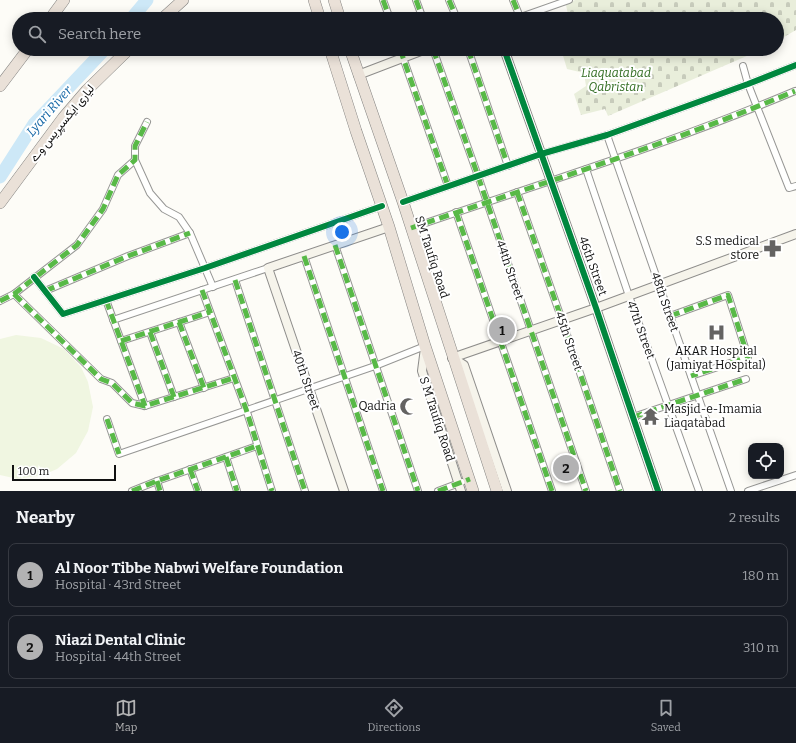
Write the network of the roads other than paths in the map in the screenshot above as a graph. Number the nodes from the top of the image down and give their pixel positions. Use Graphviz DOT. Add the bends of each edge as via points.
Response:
graph roads {
  1 [pos="64,0"];
  2 [pos="182,0"];
  3 [pos="314,0"];
  4 [pos="334,0"];
  5 [pos="383,0"];
  6 [pos="416,0"];
  7 [pos="449,0"];
  8 [pos="513,0"];
  9 [pos="569,0"];
  10 [pos="55,12"];
  11 [pos="169,12"];
  12 [pos="318,12"];
  13 [pos="338,12"];
  14 [pos="387,12"];
  15 [pos="420,12"];
  16 [pos="454,12"];
  17 [pos="516,12"];
  18 [pos="534,12"];
  19 [pos="23,56"];
  20 [pos="122,56"];
  21 [pos="332,56"];
  22 [pos="352,56"];
  23 [pos="408,56"];
  24 [pos="435,56"];
  25 [pos="470,56"];
  26 [pos="506,56"];
  27 [pos="403,58"];
  28 [pos="796,65"];
  29 [pos="743,66"];
  30 [pos="358,75"];
  31 [pos="748,84"];
  32 [pos="0,86"];
  33 [pos="795,91"];
  34 [pos="757,107"];
  35 [pos="147,122"];
  36 [pos="607,135"];
  37 [pos="541,154"];
  38 [pos="615,159"];
  39 [pos="135,160"];
  40 [pos="508,166"];
  41 [pos="586,168"];
  42 [pos="478,176"];
  43 [pos="551,181"];
  44 [pos="448,186"];
  45 [pos="796,186"];
  46 [pos="517,192"];
  47 [pos="402,202"];
  48 [pos="486,202"];
  49 [pos="0,203"];
  50 [pos="382,206"];
  51 [pos="456,212"];
  52 [pos="389,227"];
  53 [pos="411,228"];
  54 [pos="190,233"];
  55 [pos="796,234"];
  56 [pos="335,245"];
  57 [pos="304,256"];
  58 [pos="206,268"];
  59 [pos="268,268"];
  60 [pos="34,277"];
  61 [pos="235,280"];
  62 [pos="659,284"];
  63 [pos="213,287"];
  64 [pos="202,290"];
  65 [pos="45,291"];
  66 [pos="14,294"];
  67 [pos="628,296"];
  68 [pos="106,300"];
  69 [pos="0,301"];
  70 [pos="596,308"];
  71 [pos="210,312"];
  72 [pos="670,316"];
  73 [pos="113,320"];
  74 [pos="562,320"];
  75 [pos="179,322"];
  76 [pos="530,331"];
  77 [pos="150,332"];
  78 [pos="121,341"];
  79 [pos="500,341"];
  80 [pos="425,346"];
  81 [pos="452,358"];
  82 [pos="375,366"];
  83 [pos="344,376"];
  84 [pos="691,376"];
  85 [pos="234,378"];
  86 [pos="746,379"];
  87 [pos="204,388"];
  88 [pos="309,388"];
  89 [pos="698,395"];
  90 [pos="174,397"];
  91 [pos="274,400"];
  92 [pos="668,405"];
  93 [pos="145,406"];
  94 [pos="246,409"];
  95 [pos="633,417"];
  96 [pos="107,419"];
  97 [pos="257,446"];
  98 [pos="226,457"];
  99 [pos="190,469"];
  100 [pos="796,475"];
  101 [pos="470,479"];
  102 [pos="157,481"];
  103 [pos="459,487"];
  104 [pos="132,491"];
  105 [pos="160,491"];
  106 [pos="198,491"];
  107 [pos="237,491"];
  108 [pos="272,491"];
  109 [pos="305,491"];
  110 [pos="344,491"];
  111 [pos="383,491"];
  112 [pos="418,491"];
  113 [pos="438,491"];
  114 [pos="474,491"];
  115 [pos="497,491"];
  116 [pos="507,491"];
  117 [pos="552,491"];
  118 [pos="586,491"];
  119 [pos="620,491"];
  120 [pos="658,491"];
  121 [pos="699,491"];
  122 [pos="731,491"];
  123 [pos="748,491"];
  1 -- 10 [label="highway"];
  2 -- 11 [label="highway"];
  3 -- 12 [label="highway"];
  4 -- 13 [label="highway"];
  5 -- 14 [label="street"];
  6 -- 15 [label="street"];
  7 -- 16 [label="street"];
  8 -- 17 [label="street"];
  9 -- 18 [label="street"];
  19 -- 32 [label="highway"];
  20 -- 49 [label="highway, لیاری ایکسپریس وے" via="68,112"];
  21 -- 50 [label="highway"];
  22 -- 30 [label="highway, SM Taufiq Road"];
  23 -- 27 [label="street"];
  24 -- 42 [label="street, 44th Street"];
  25 -- 40 [label="street"];
  26 -- 37 [label="street, 46th Street"];
  27 -- 30 [label="street"];
  27 -- 44 [label="street"];
  28 -- 31 [label="street"];
  29 -- 31 [label="street"];
  30 -- 47 [label="highway, SM Taufiq Road"];
  31 -- 34 [label="street"];
  31 -- 36 [label="street"];
  33 -- 34 [label="street"];
  34 -- 38 [label="street"];
  34 -- 45 [label="street" via="789,188"];
  35 -- 39 [label="street" via="135,146"];
  36 -- 37 [label="street"];
  36 -- 38 [label="street, 48th Street"];
  37 -- 40 [label="street"];
  37 -- 43 [label="street, 46th Street"];
  38 -- 41 [label="street"];
  38 -- 62 [label="street, 48th Street"];
  39 -- 54 [label="street" via="150,193 164,208 179,217"];
  39 -- 60 [label="street" via="118,175 103,209 77,244"];
  40 -- 42 [label="street"];
  41 -- 43 [label="street"];
  41 -- 67 [label="street, 47th Street"];
  42 -- 44 [label="street"];
  42 -- 48 [label="street, 44th Street"];
  43 -- 46 [label="street"];
  43 -- 70 [label="street, 46th Street"];
  44 -- 47 [label="street"];
  46 -- 48 [label="street"];
  46 -- 74 [label="street, 45th Street"];
  47 -- 53 [label="highway, SM Taufiq Road"];
  48 -- 51 [label="street"];
  48 -- 76 [label="street, 44th Street"];
  50 -- 52 [label="highway"];
  50 -- 58 [label="street"];
  51 -- 53 [label="street"];
  51 -- 79 [label="street"];
  52 -- 56 [label="street"];
  52 -- 80 [label="highway"];
  53 -- 81 [label="highway, SM Taufiq Road"];
  54 -- 58 [label="street"];
  54 -- 65 [label="street"];
  55 -- 62 [label="street"];
  56 -- 57 [label="street"];
  56 -- 82 [label="street"];
  57 -- 59 [label="street"];
  57 -- 83 [label="street"];
  58 -- 63 [label="street"];
  58 -- 68 [label="street"];
  59 -- 61 [label="street"];
  59 -- 88 [label="street, 40th Street"];
  60 -- 65 [label="street"];
  60 -- 66 [label="street"];
  61 -- 63 [label="street"];
  61 -- 91 [label="street"];
  62 -- 67 [label="street"];
  62 -- 72 [label="street, 48th Street"];
  63 -- 64 [label="street"];
  64 -- 71 [label="street"];
  64 -- 73 [label="street"];
  65 -- 68 [label="street" via="63,314"];
  66 -- 69 [label="street"];
  66 -- 93 [label="street" via="100,379 112,383 132,403"];
  67 -- 70 [label="street"];
  67 -- 92 [label="street, 47th Street"];
  68 -- 73 [label="street"];
  70 -- 74 [label="street"];
  70 -- 95 [label="street, 46th Street"];
  71 -- 75 [label="street"];
  71 -- 85 [label="street"];
  72 -- 84 [label="street, 48th Street"];
  72 -- 84 [label="street" via="728,295 748,357"];
  73 -- 78 [label="street"];
  74 -- 76 [label="street"];
  74 -- 119 [label="street, 45th Street"];
  75 -- 77 [label="street"];
  75 -- 87 [label="street"];
  76 -- 79 [label="street"];
  76 -- 118 [label="street, 44th Street"];
  77 -- 78 [label="street"];
  77 -- 90 [label="street"];
  78 -- 93 [label="street"];
  79 -- 81 [label="street"];
  79 -- 117 [label="street"];
  80 -- 82 [label="street"];
  80 -- 101 [label="highway"];
  80 -- 103 [label="street, S M Taufiq Road" via="422,371"];
  81 -- 115 [label="highway, SM Taufiq Road"];
  81 -- 116 [label="street" via="464,365"];
  82 -- 83 [label="street"];
  82 -- 112 [label="street"];
  83 -- 88 [label="street"];
  83 -- 111 [label="street"];
  84 -- 89 [label="street, 48th Street"];
  85 -- 87 [label="street"];
  85 -- 94 [label="street"];
  86 -- 89 [label="street"];
  87 -- 90 [label="street"];
  88 -- 91 [label="street"];
  88 -- 110 [label="street, 40th Street"];
  89 -- 92 [label="street"];
  89 -- 122 [label="street, 48th Street"];
  90 -- 93 [label="street"];
  91 -- 94 [label="street"];
  91 -- 109 [label="street"];
  92 -- 95 [label="street"];
  92 -- 121 [label="street, 47th Street"];
  94 -- 96 [label="street" via="119,454"];
  94 -- 97 [label="street"];
  95 -- 120 [label="street, 46th Street"];
  97 -- 98 [label="street"];
  97 -- 108 [label="street"];
  98 -- 99 [label="street"];
  98 -- 107 [label="street"];
  99 -- 102 [label="street"];
  99 -- 106 [label="street"];
  100 -- 123 [label="street"];
  101 -- 103 [label="street"];
  101 -- 114 [label="highway"];
  102 -- 104 [label="street"];
  102 -- 105 [label="street"];
  103 -- 113 [label="street"];
}
